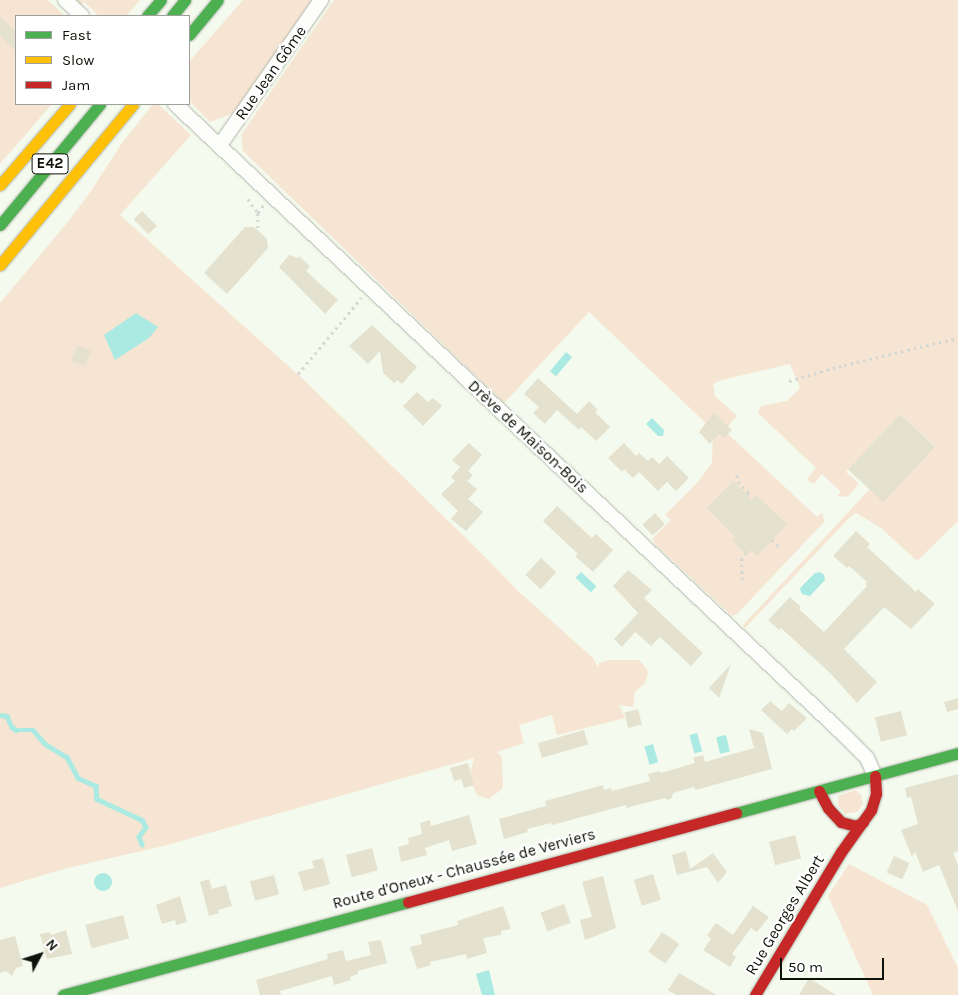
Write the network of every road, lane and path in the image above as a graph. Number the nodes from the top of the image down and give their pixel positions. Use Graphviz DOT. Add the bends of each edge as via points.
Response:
graph roads {
  1 [pos="65,0"];
  2 [pos="161,0"];
  3 [pos="185,0"];
  4 [pos="218,0"];
  5 [pos="322,0"];
  6 [pos="79,13"];
  7 [pos="148,15"];
  8 [pos="173,15"];
  9 [pos="190,35"];
  10 [pos="69,105"];
  11 [pos="99,105"];
  12 [pos="132,105"];
  13 [pos="176,105"];
  14 [pos="220,145"];
  15 [pos="0,186"];
  16 [pos="248,200"];
  17 [pos="0,225"];
  18 [pos="258,228"];
  19 [pos="3,270"];
  20 [pos="370,288"];
  21 [pos="958,338"];
  22 [pos="298,374"];
  23 [pos="789,381"];
  24 [pos="737,475"];
  25 [pos="747,495"];
  26 [pos="772,540"];
  27 [pos="781,548"];
  28 [pos="745,554"];
  29 [pos="742,580"];
  30 [pos="958,753"];
  31 [pos="875,776"];
  32 [pos="818,791"];
  33 [pos="841,822"];
  34 [pos="863,822"];
  35 [pos="841,852"];
  36 [pos="63,995"];
  37 [pos="755,995"];
  1 -- 6 [label="street"];
  2 -- 7 [label="main road"];
  3 -- 8 [label="main road"];
  4 -- 9 [label="main road"];
  5 -- 14 [label="street, Rue Jean Gôme"];
  10 -- 15 [label="main road"];
  11 -- 17 [label="main road, E42"];
  12 -- 19 [label="main road, E42"];
  13 -- 14 [label="street, Drève de Maison-Bois"];
  14 -- 20 [label="street, Drève de Maison-Bois"];
  16 -- 18 [label="path" via="258,213"];
  20 -- 22 [label="path"];
  20 -- 31 [label="street, Drève de Maison-Bois" via="841,732 867,758"];
  21 -- 23 [label="path"];
  24 -- 25 [label="path" via="738,482 749,493"];
  26 -- 27 [label="path"];
  28 -- 29 [label="path" via="741,560"];
  30 -- 31 [label="main road, Route d'Oneux - Chaussée de Verviers"];
  31 -- 32 [label="main road, Route d'Oneux - Chaussée de Verviers"];
  31 -- 34 [label="main road, Rue Georges Albert" via="876,794"];
  32 -- 33 [label="main road"];
  32 -- 36 [label="main road, Route d'Oneux - Chaussée de Verviers"];
  33 -- 34 [label="main road" via="856,826"];
  33 -- 35 [label="main road, Rue Georges Albert"];
  34 -- 35 [label="main road, Rue Georges Albert"];
  35 -- 37 [label="main road, Rue Georges Albert"];
}
